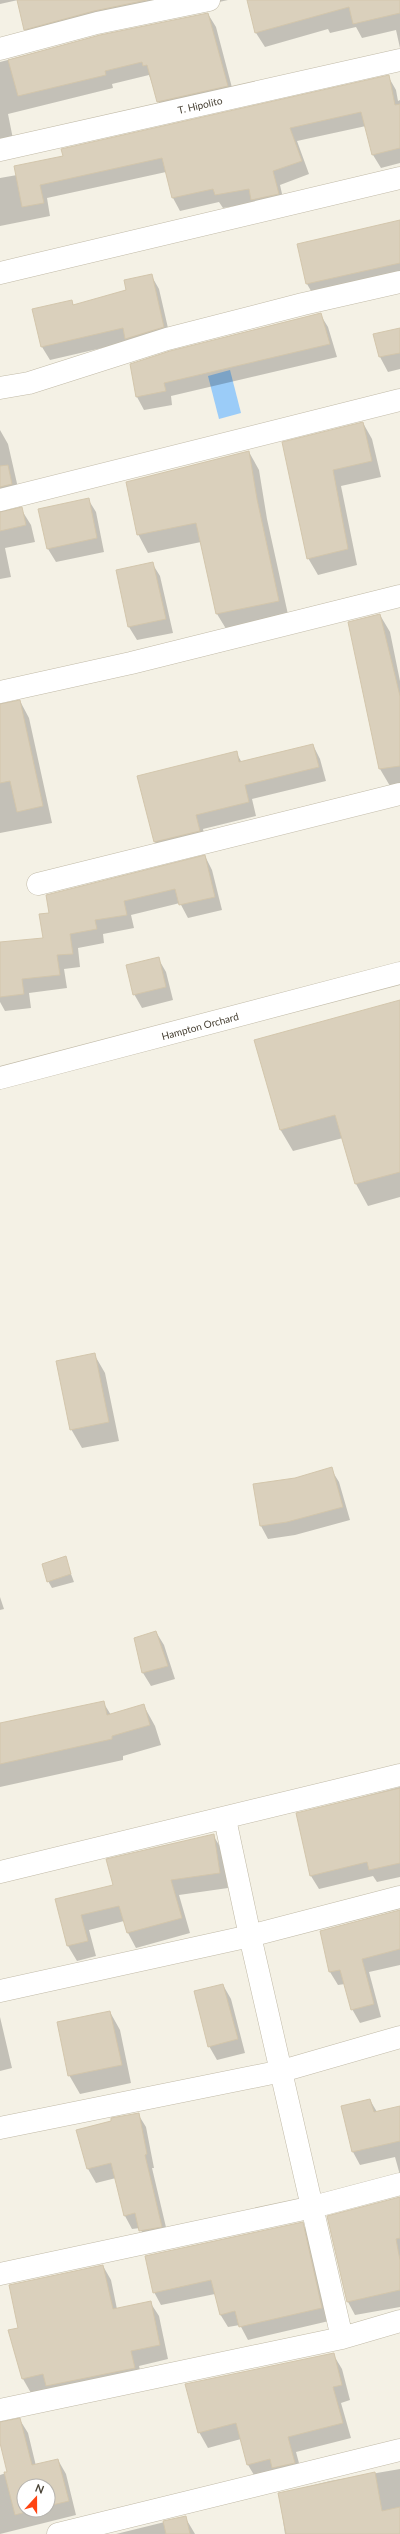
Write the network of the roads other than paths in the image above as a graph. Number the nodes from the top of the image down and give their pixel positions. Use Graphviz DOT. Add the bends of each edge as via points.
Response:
graph roads {
  1 [pos="209,0"];
  2 [pos="0,49"];
  3 [pos="400,60"];
  4 [pos="0,150"];
  5 [pos="400,178"];
  6 [pos="0,272"];
  7 [pos="400,282"];
  8 [pos="0,388"];
  9 [pos="400,400"];
  10 [pos="0,500"];
  11 [pos="400,596"];
  12 [pos="0,692"];
  13 [pos="400,794"];
  14 [pos="38,884"];
  15 [pos="400,973"];
  16 [pos="0,1078"];
  17 [pos="400,1776"];
  18 [pos="225,1819"];
  19 [pos="0,1872"];
  20 [pos="400,1897"];
  21 [pos="250,1936"];
  22 [pos="0,1991"];
  23 [pos="400,2037"];
  24 [pos="282,2071"];
  25 [pos="0,2128"];
  26 [pos="400,2184"];
  27 [pos="313,2206"];
  28 [pos="0,2274"];
  29 [pos="400,2321"];
  30 [pos="342,2338"];
  31 [pos="0,2410"];
  32 [pos="400,2450"];
  33 [pos="60,2534"];
  1 -- 2 [label="street" via="97,23"];
  3 -- 4 [label="street, T. Hipolito"];
  5 -- 6 [label="street"];
  7 -- 8 [label="street" via="167,339 29,383"];
  9 -- 10 [label="street"];
  11 -- 12 [label="street" via="131,664"];
  13 -- 14 [label="street"];
  15 -- 16 [label="street, Hampton Orchard"];
  17 -- 18 [label="street"];
  18 -- 19 [label="street"];
  18 -- 21 [label="street"];
  20 -- 21 [label="street"];
  21 -- 22 [label="street"];
  21 -- 24 [label="street"];
  23 -- 24 [label="street"];
  24 -- 25 [label="street"];
  24 -- 27 [label="street"];
  26 -- 27 [label="street"];
  27 -- 28 [label="street"];
  27 -- 30 [label="street"];
  29 -- 30 [label="street"];
  30 -- 31 [label="street"];
  32 -- 33 [label="street"];
}
